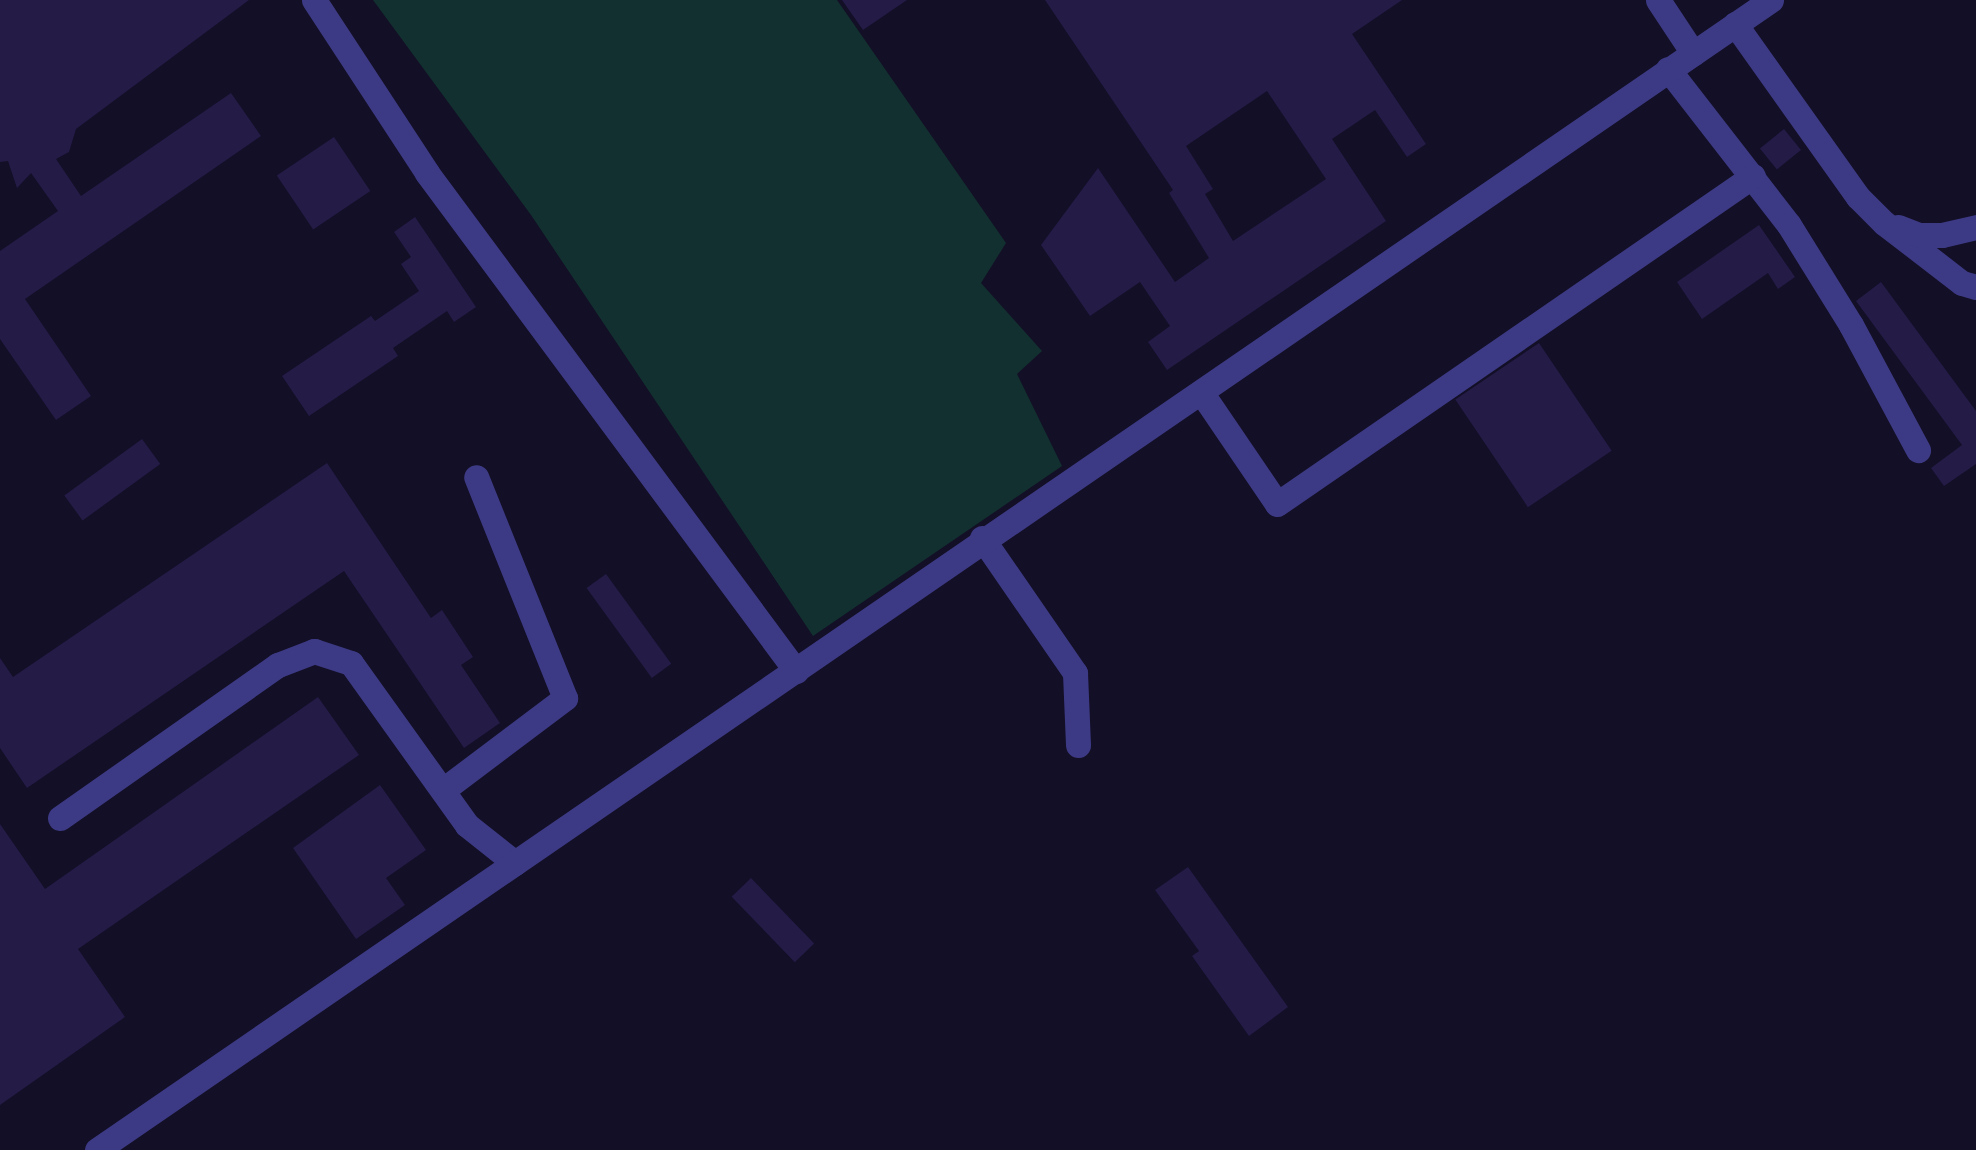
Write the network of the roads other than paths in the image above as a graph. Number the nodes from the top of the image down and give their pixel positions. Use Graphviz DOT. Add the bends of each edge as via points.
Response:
graph roads {
  1 [pos="314,0"];
  2 [pos="1658,0"];
  3 [pos="1771,0"];
  4 [pos="1735,24"];
  5 [pos="1693,53"];
  6 [pos="1668,69"];
  7 [pos="1753,176"];
  8 [pos="1884,223"];
  9 [pos="1976,227"];
  10 [pos="1976,287"];
  11 [pos="1201,392"];
  12 [pos="1918,450"];
  13 [pos="476,477"];
  14 [pos="982,538"];
  15 [pos="796,672"];
  16 [pos="1078,746"];
  17 [pos="443,790"];
  18 [pos="60,818"];
  19 [pos="515,863"];
  20 [pos="96,1150"];
  1 -- 15 [label="street" via="427,172"];
  2 -- 5 [label="street"];
  3 -- 4 [label="street"];
  4 -- 5 [label="street"];
  4 -- 8 [label="street"];
  5 -- 6 [label="street"];
  6 -- 7 [label="street"];
  6 -- 11 [label="street"];
  7 -- 11 [label="street" via="1278,504"];
  7 -- 12 [label="street" via="1851,325"];
  8 -- 9 [label="street" via="1919,234"];
  8 -- 10 [label="street"];
  11 -- 14 [label="street"];
  13 -- 17 [label="street" via="564,698"];
  14 -- 15 [label="street"];
  14 -- 16 [label="street" via="1076,673"];
  15 -- 19 [label="street"];
  17 -- 18 [label="street" via="351,663 314,652 278,665"];
  17 -- 19 [label="street" via="467,825"];
  19 -- 20 [label="street"];
}
